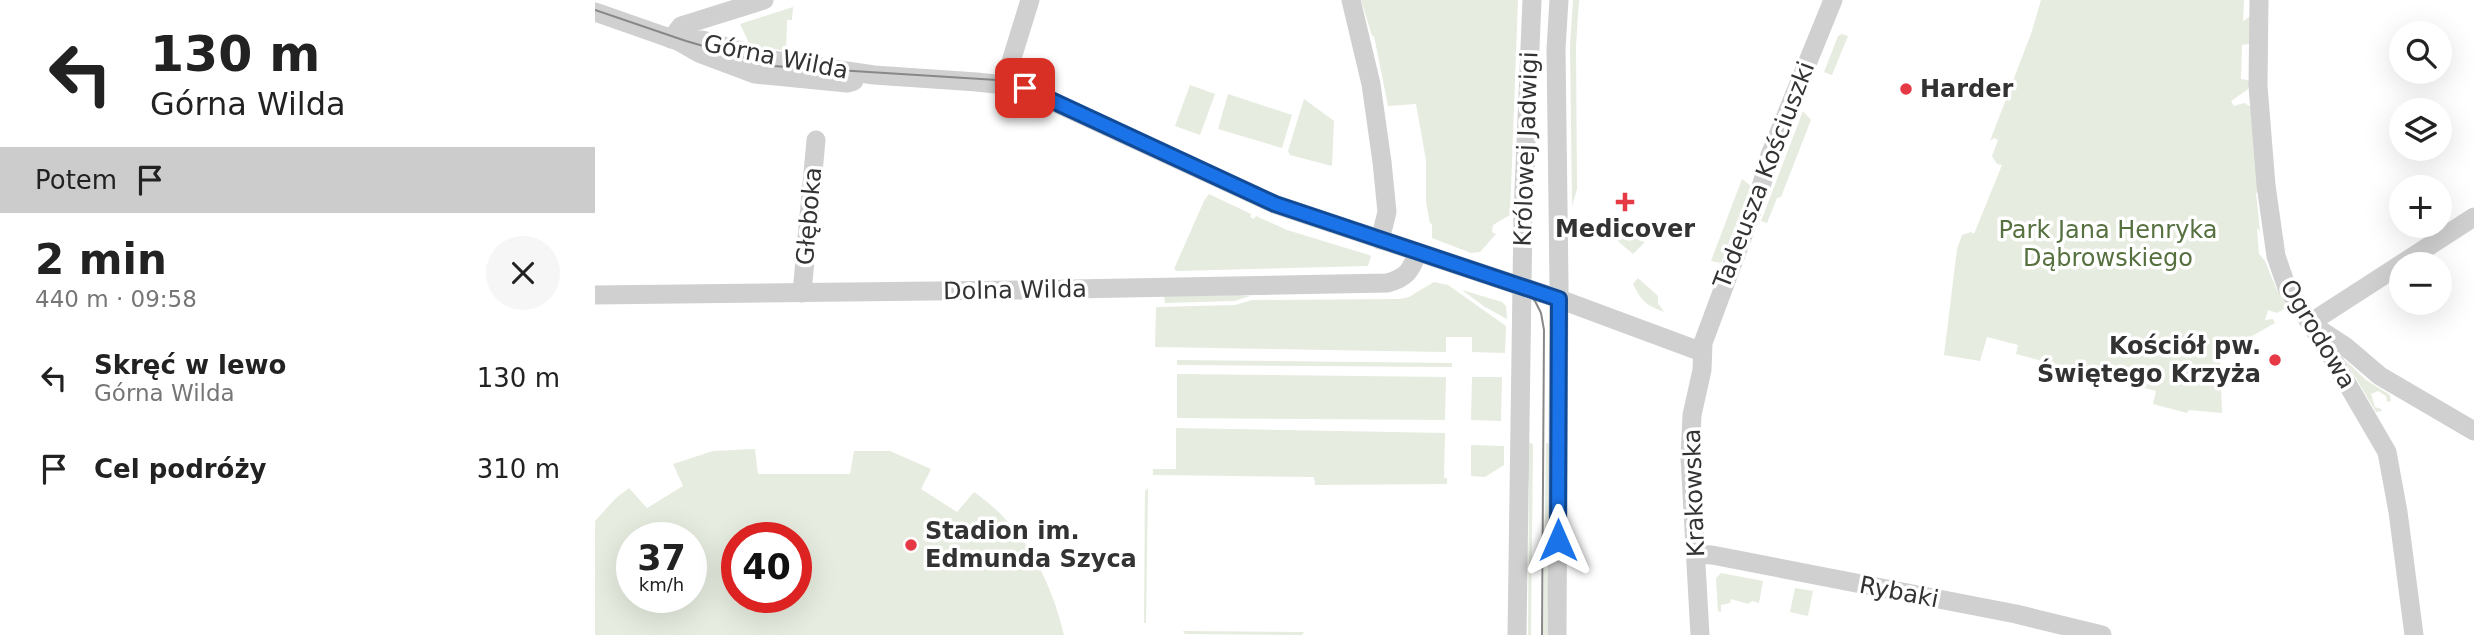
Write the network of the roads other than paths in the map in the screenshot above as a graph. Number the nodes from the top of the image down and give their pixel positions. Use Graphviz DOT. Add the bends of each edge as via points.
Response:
graph roads {
  1 [pos="764,0"];
  2 [pos="1030,0"];
  3 [pos="1351,0"];
  4 [pos="1532,0"];
  5 [pos="1559,0"];
  6 [pos="1833,0"];
  7 [pos="2259,0"];
  8 [pos="729,5"];
  9 [pos="595,12"];
  10 [pos="675,40"];
  11 [pos="1004,84"];
  12 [pos="815,140"];
  13 [pos="2474,217"];
  14 [pos="1380,240"];
  15 [pos="1418,252"];
  16 [pos="1522,288"];
  17 [pos="802,293"];
  18 [pos="595,295"];
  19 [pos="1551,297"];
  20 [pos="2310,323"];
  21 [pos="1702,352"];
  22 [pos="2474,430"];
  23 [pos="1695,554"];
  24 [pos="2060,630"];
  25 [pos="1517,635"];
  26 [pos="1557,635"];
  27 [pos="1700,635"];
  28 [pos="2102,635"];
  29 [pos="2414,635"];
  1 -- 8 [label="street"];
  2 -- 11 [label="street"];
  3 -- 14 [label="street" via="1371,84 1382,162 1387,212"];
  4 -- 16 [label="street, Królowej Jadwigi"];
  5 -- 19 [label="street, Królowej Jadwigi"];
  6 -- 21 [label="street, Tadeusza Kościuszki" via="1770,155"];
  7 -- 20 [label="street, Ogrodowa" via="2258,86 2273,239 2287,288"];
  8 -- 10 [label="street" via="681,26"];
  9 -- 10 [label="street, Górna Wilda"];
  10 -- 11 [label="street, Górna Wilda" via="702,40 772,60 874,75"];
  11 -- 14 [label="street, Górna Wilda" via="1034,91 1268,201"];
  12 -- 17 [label="street, Głęboka"];
  13 -- 20 [label="street"];
  14 -- 15 [label="street, Górna Wilda"];
  15 -- 16 [label="street, Górna Wilda"];
  15 -- 17 [label="street, Dolna Wilda" via="1408,274 1388,284"];
  16 -- 19 [label="street, Górna Wilda"];
  16 -- 25 [label="street, Królowej Jadwigi"];
  17 -- 18 [label="street, Dolna Wilda"];
  19 -- 21 [label="street, Górna Wilda"];
  19 -- 26 [label="street, Królowej Jadwigi"];
  20 -- 22 [label="street" via="2380,376"];
  20 -- 29 [label="street, Ogrodowa" via="2387,452"];
  21 -- 23 [label="street, Krakowska" via="1690,458"];
  23 -- 24 [label="street, Rybaki"];
  23 -- 27 [label="street, Krakowska"];
  24 -- 28 [label="street, Rybaki"];
}
